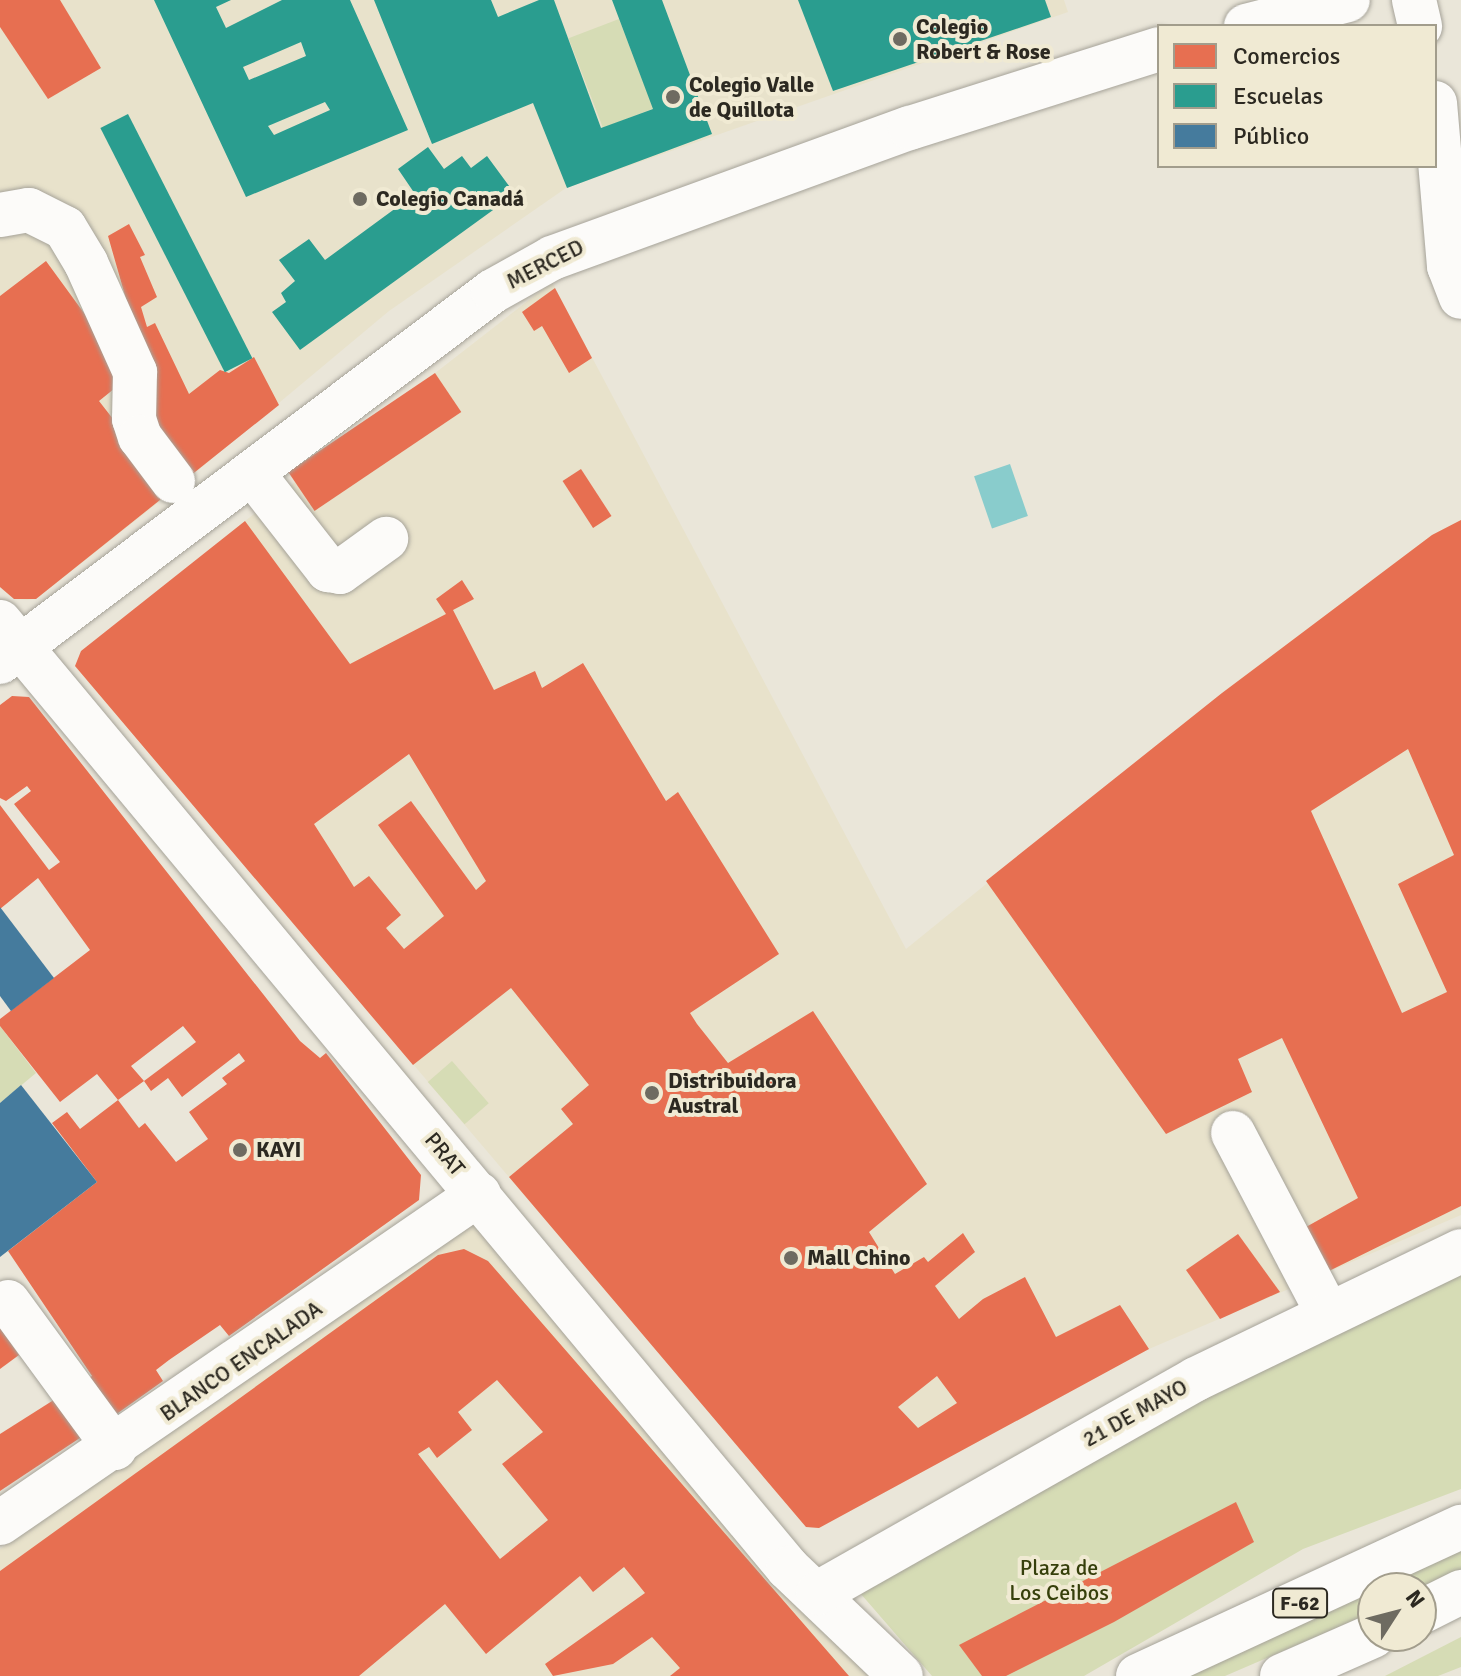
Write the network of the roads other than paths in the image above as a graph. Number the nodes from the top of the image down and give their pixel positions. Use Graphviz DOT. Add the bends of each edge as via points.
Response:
graph roads {
  1 [pos="1348,0"];
  2 [pos="1414,0"];
  3 [pos="1254,24"];
  4 [pos="1420,24"];
  5 [pos="1157,50"];
  6 [pos="1437,126"];
  7 [pos="0,215"];
  8 [pos="1461,297"];
  9 [pos="253,474"];
  10 [pos="183,495"];
  11 [pos="386,539"];
  12 [pos="7,644"];
  13 [pos="1233,1133"];
  14 [pos="479,1194"];
  15 [pos="1461,1251"];
  16 [pos="8,1302"];
  17 [pos="1328,1314"];
  18 [pos="115,1448"];
  19 [pos="0,1523"];
  20 [pos="1461,1527"];
  21 [pos="1461,1592"];
  22 [pos="818,1593"];
  23 [pos="1437,1604"];
  24 [pos="1357,1643"];
  25 [pos="901,1676"];
  26 [pos="1138,1676"];
  27 [pos="1282,1676"];
  1 -- 3 [label="street"];
  2 -- 4 [label="street"];
  5 -- 9 [label="street, MERCED" via="910,128 552,258 493,291"];
  6 -- 8 [label="street" via="1449,266"];
  7 -- 10 [label="street" via="29,210 65,228 135,372 134,419 140,437"];
  9 -- 10 [label="street, MERCED"];
  9 -- 11 [label="street" via="328,570 340,572"];
  10 -- 12 [label="street, MERCED"];
  12 -- 14 [label="street, PRAT"];
  13 -- 17 [label="street"];
  14 -- 18 [label="street, BLANCO ENCALADA"];
  14 -- 22 [label="street, PRAT" via="788,1568"];
  15 -- 17 [label="street, 21 DE MAYO"];
  16 -- 18 [label="street"];
  17 -- 22 [label="street, 21 DE MAYO" via="1196,1379"];
  18 -- 19 [label="street, BLANCO ENCALADA"];
  20 -- 26 [label="street, F-62"];
  21 -- 23 [label="street"];
  22 -- 25 [label="street, PRAT"];
  24 -- 27 [label="street"];
}
